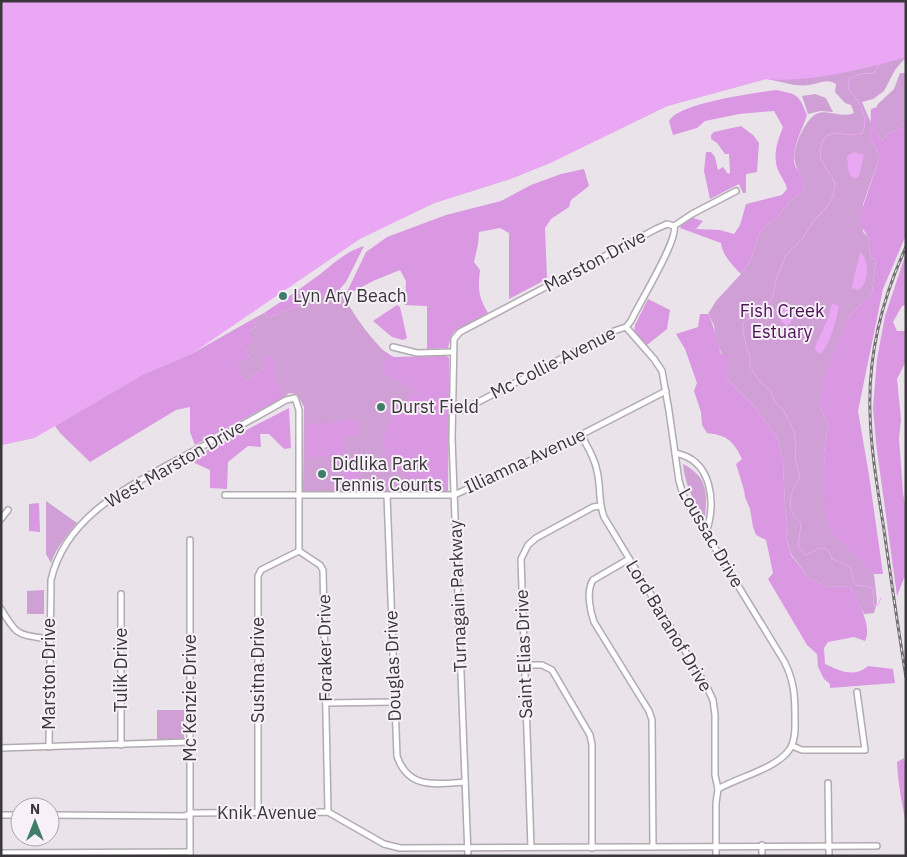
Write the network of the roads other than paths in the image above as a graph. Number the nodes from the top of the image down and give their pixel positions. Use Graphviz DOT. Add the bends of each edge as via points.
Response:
graph roads {
  1 [pos="736,191"];
  2 [pos="674,226"];
  3 [pos="626,326"];
  4 [pos="455,337"];
  5 [pos="393,347"];
  6 [pos="453,352"];
  7 [pos="666,391"];
  8 [pos="453,411"];
  9 [pos="581,435"];
  10 [pos="675,454"];
  11 [pos="225,495"];
  12 [pos="299,495"];
  13 [pos="387,495"];
  14 [pos="454,495"];
  15 [pos="600,506"];
  16 [pos="8,510"];
  17 [pos="1,519"];
  18 [pos="706,533"];
  19 [pos="190,540"];
  20 [pos="300,551"];
  21 [pos="628,559"];
  22 [pos="121,594"];
  23 [pos="49,601"];
  24 [pos="1,609"];
  25 [pos="49,639"];
  26 [pos="524,665"];
  27 [pos="857,692"];
  28 [pos="394,702"];
  29 [pos="326,703"];
  30 [pos="190,742"];
  31 [pos="122,745"];
  32 [pos="792,746"];
  33 [pos="49,747"];
  34 [pos="1,748"];
  35 [pos="465,782"];
  36 [pos="828,783"];
  37 [pos="718,789"];
  38 [pos="328,812"];
  39 [pos="190,813"];
  40 [pos="258,813"];
  41 [pos="60,815"];
  42 [pos="762,845"];
  43 [pos="829,846"];
  44 [pos="877,846"];
  45 [pos="531,847"];
  46 [pos="653,847"];
  47 [pos="716,847"];
  48 [pos="468,848"];
  49 [pos="592,848"];
  50 [pos="1,853"];
  51 [pos="84,854"];
  52 [pos="190,854"];
  53 [pos="468,856"];
  54 [pos="716,856"];
  55 [pos="762,856"];
  56 [pos="829,856"];
  1 -- 2 [label="street, Marston Drive"];
  2 -- 3 [label="street" via="675,233 659,269"];
  2 -- 4 [label="street, Marston Drive" via="667,224 656,229"];
  3 -- 7 [label="street, Loussac Drive" via="658,364"];
  3 -- 8 [label="street, Mc Collie Avenue" via="463,410"];
  4 -- 6 [label="street, Turnagain Parkway"];
  5 -- 6 [label="street" via="417,353"];
  6 -- 8 [label="street, Turnagain Parkway"];
  7 -- 9 [label="street, Illiamna Avenue"];
  7 -- 10 [label="street, Loussac Drive"];
  8 -- 14 [label="street, Turnagain Parkway"];
  9 -- 14 [label="street, Illiamna Avenue"];
  9 -- 15 [label="street, Lord Baranof Drive" via="596,466"];
  10 -- 18 [label="street, Loussac Drive" via="684,497"];
  10 -- 18 [label="street" via="689,459 708,479 710,519"];
  11 -- 12 [label="street, Illiamna Avenue"];
  12 -- 13 [label="street, Illiamna Avenue"];
  12 -- 20 [label="street"];
  12 -- 23 [label="street, West Marston Drive" via="299,410 295,398 125,489 98,508 75,531 54,564"];
  13 -- 14 [label="street, Illiamna Avenue"];
  13 -- 28 [label="street, Douglas Drive"];
  14 -- 35 [label="street, Turnagain Parkway"];
  15 -- 21 [label="street, Lord Baranof Drive"];
  15 -- 26 [label="street, Saint Elias Drive" via="536,538 525,550 520,564"];
  16 -- 17 [label="street"];
  18 -- 32 [label="street, Loussac Drive" via="788,669 795,695"];
  19 -- 30 [label="street, Mc Kenzie Drive"];
  20 -- 29 [label="street, Foraker Drive" via="323,570"];
  20 -- 40 [label="street, Susitna Drive" via="261,570 258,576"];
  21 -- 37 [label="street, Lord Baranof Drive" via="714,700"];
  21 -- 46 [label="street" via="592,580 591,610 594,622 652,720"];
  22 -- 31 [label="street, Tulik Drive"];
  23 -- 25 [label="street, Marston Drive"];
  24 -- 25 [label="street" via="18,633"];
  25 -- 33 [label="street, Marston Drive"];
  26 -- 45 [label="street, Saint Elias Drive"];
  26 -- 49 [label="street" via="542,665 552,670 590,735"];
  27 -- 32 [label="street" via="865,750 802,750"];
  28 -- 29 [label="street"];
  28 -- 35 [label="street, Douglas Drive" via="397,756 405,771 424,783"];
  29 -- 38 [label="street, Foraker Drive"];
  30 -- 31 [label="street"];
  30 -- 39 [label="street, Mc Kenzie Drive"];
  31 -- 33 [label="street"];
  32 -- 37 [label="street" via="778,761"];
  33 -- 34 [label="street"];
  35 -- 48 [label="street, Turnagain Parkway"];
  36 -- 43 [label="street"];
  37 -- 47 [label="street, Lord Baranof Drive"];
  38 -- 40 [label="street, Knik Avenue"];
  38 -- 48 [label="street, Knik Avenue" via="389,846"];
  39 -- 40 [label="street, Knik Avenue"];
  39 -- 41 [label="street, Knik Avenue" via="185,816"];
  39 -- 52 [label="street, Mc Kenzie Drive"];
  42 -- 43 [label="street, Knik Avenue"];
  42 -- 47 [label="street, Knik Avenue"];
  42 -- 55 [label="street"];
  43 -- 44 [label="street, Knik Avenue"];
  43 -- 56 [label="street"];
  45 -- 48 [label="street, Knik Avenue"];
  45 -- 49 [label="street, Knik Avenue"];
  46 -- 47 [label="street, Knik Avenue"];
  46 -- 49 [label="street, Knik Avenue"];
  47 -- 54 [label="street, Lord Baranof Drive"];
  48 -- 53 [label="street, Turnagain Parkway"];
  50 -- 51 [label="street"];
  51 -- 52 [label="street"];
}
